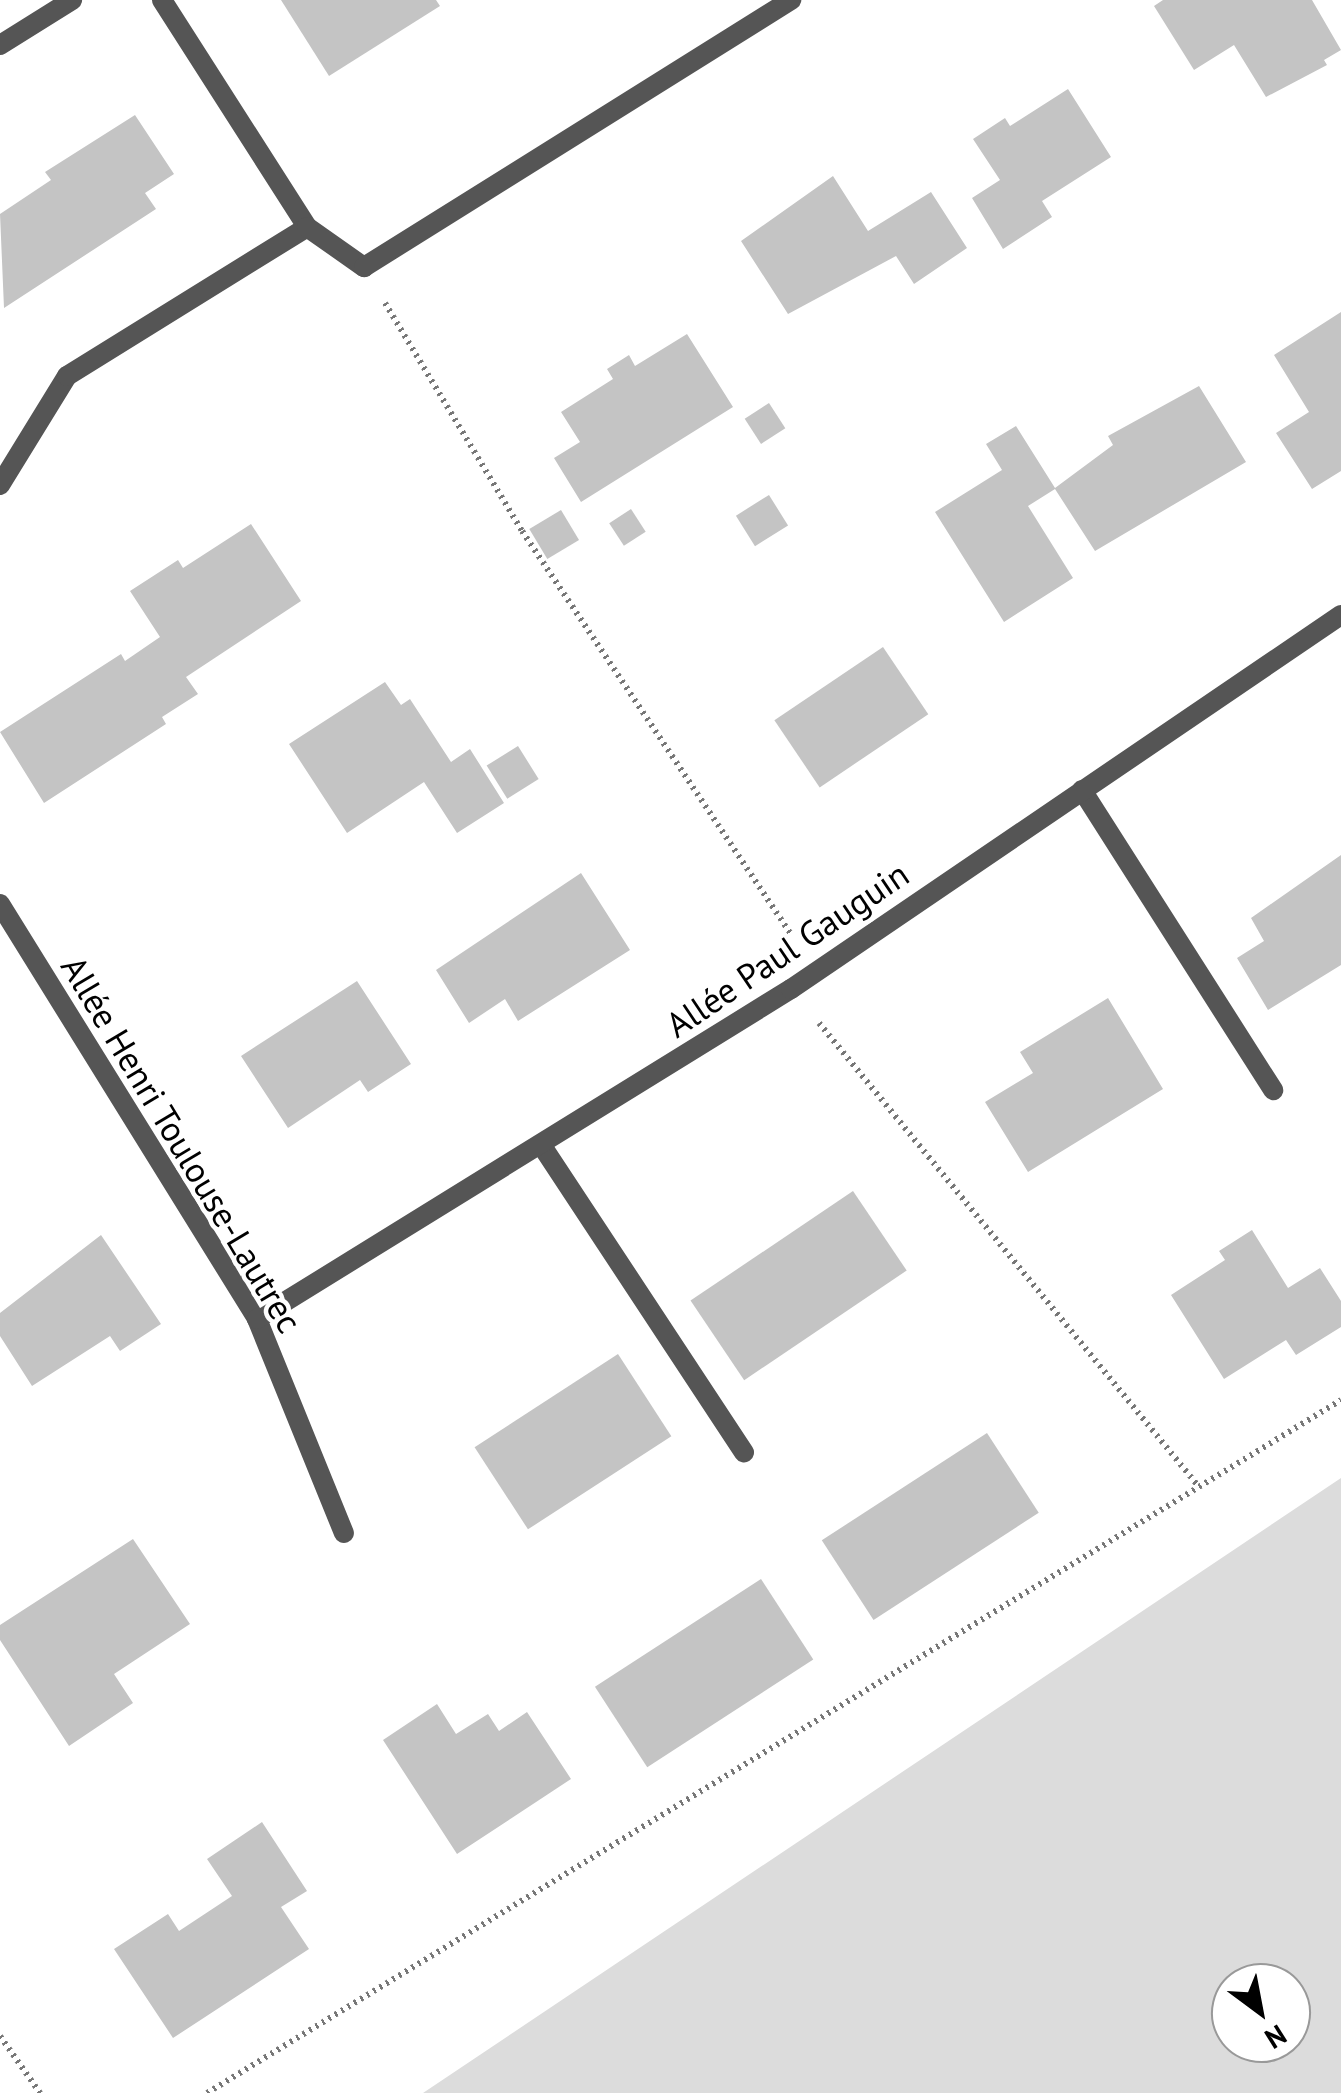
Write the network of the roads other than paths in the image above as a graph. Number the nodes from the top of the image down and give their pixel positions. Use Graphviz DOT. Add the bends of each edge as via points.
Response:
graph roads {
  1 [pos="72,0"];
  2 [pos="162,0"];
  3 [pos="791,0"];
  4 [pos="0,45"];
  5 [pos="307,226"];
  6 [pos="0,485"];
  7 [pos="1341,615"];
  8 [pos="1082,790"];
  9 [pos="0,904"];
  10 [pos="1273,1090"];
  11 [pos="542,1146"];
  12 [pos="257,1318"];
  13 [pos="744,1452"];
  14 [pos="344,1532"];
  1 -- 4 [label="street"];
  2 -- 5 [label="street"];
  3 -- 5 [label="street" via="364,267"];
  5 -- 6 [label="street" via="67,376"];
  7 -- 8 [label="street, Allée Paul Gauguin"];
  8 -- 10 [label="street"];
  8 -- 11 [label="street, Allée Paul Gauguin" via="791,989"];
  9 -- 12 [label="street, Allée Henri Toulouse-Lautrec"];
  11 -- 12 [label="street, Allée Paul Gauguin"];
  11 -- 13 [label="street"];
  12 -- 14 [label="street, Allée Henri Toulouse-Lautrec"];
}
